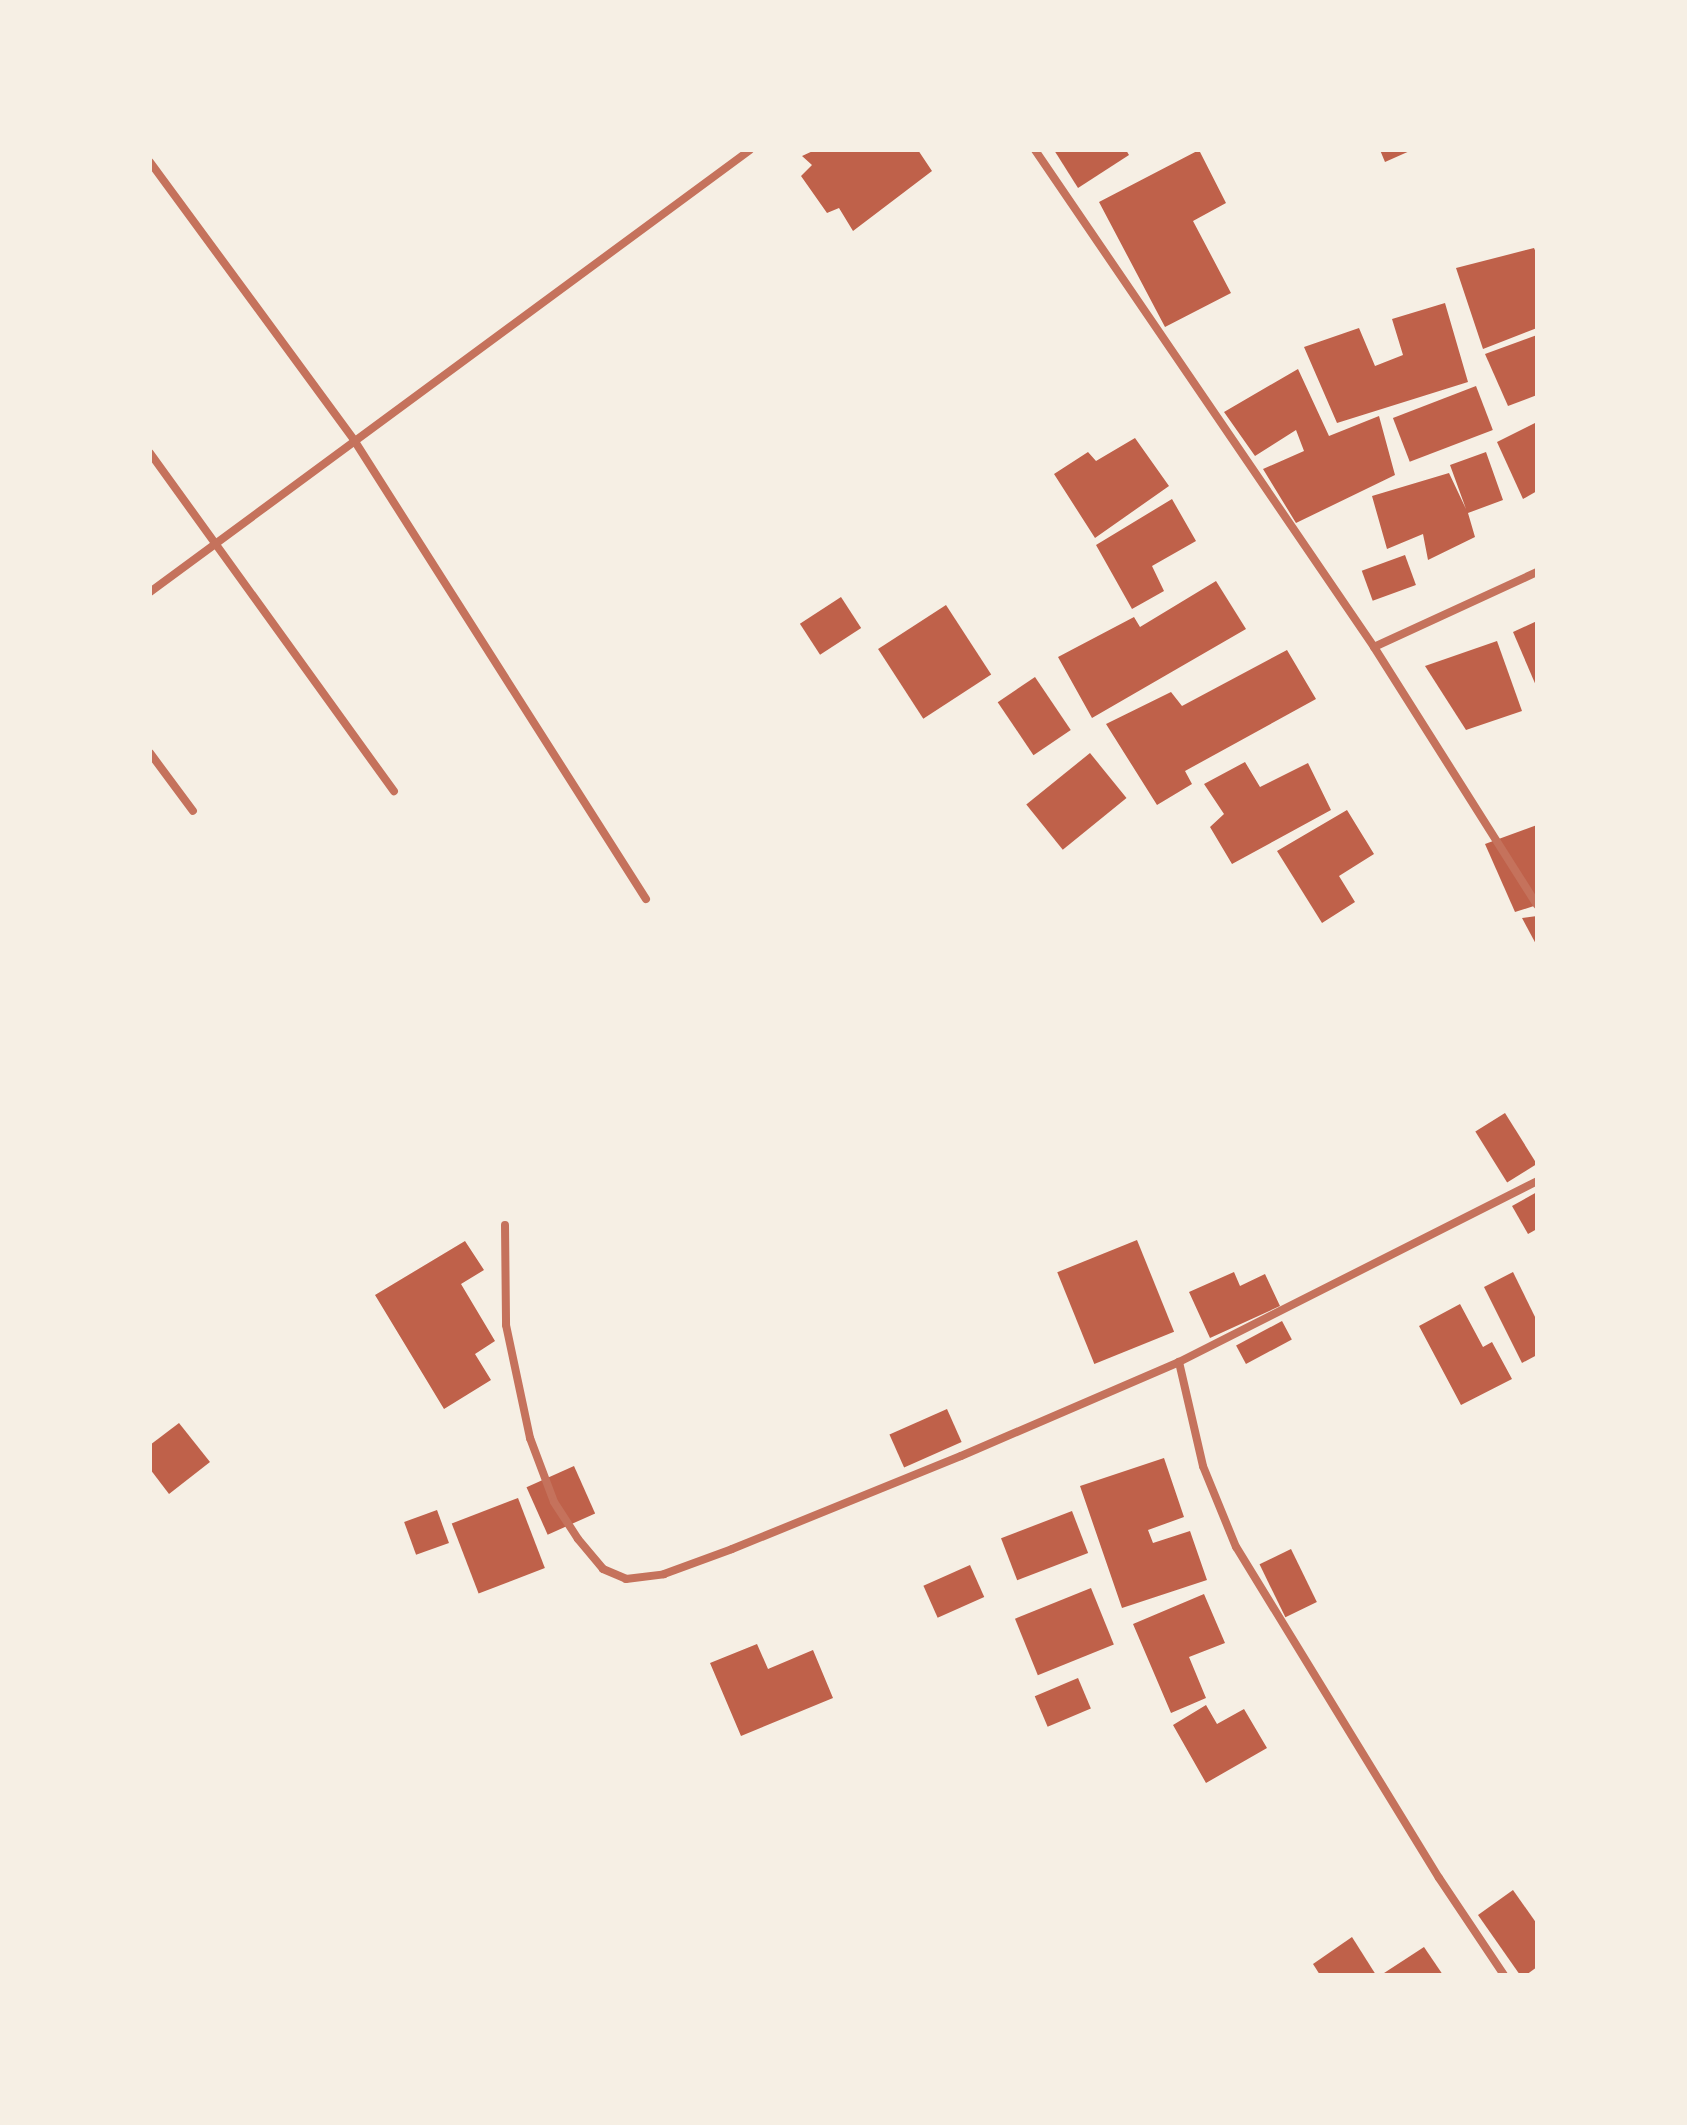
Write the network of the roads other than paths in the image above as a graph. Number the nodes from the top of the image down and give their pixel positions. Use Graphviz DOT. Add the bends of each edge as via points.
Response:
graph roads {
  1 [pos="750,150"];
  2 [pos="1035,150"];
  3 [pos="150,162"];
  4 [pos="354,440"];
  5 [pos="150,453"];
  6 [pos="217,542"];
  7 [pos="1537,572"];
  8 [pos="150,592"];
  9 [pos="1374,647"];
  10 [pos="150,753"];
  11 [pos="394,791"];
  12 [pos="193,811"];
  13 [pos="646,899"];
  14 [pos="1537,905"];
  15 [pos="1537,1181"];
  16 [pos="505,1225"];
  17 [pos="1179,1362"];
  18 [pos="1504,1975"];
  1 -- 4 [label="street"];
  2 -- 9 [label="street"];
  3 -- 4 [label="street"];
  4 -- 6 [label="street"];
  4 -- 13 [label="street"];
  5 -- 6 [label="street"];
  6 -- 8 [label="street"];
  6 -- 11 [label="street"];
  7 -- 9 [label="street"];
  9 -- 14 [label="street"];
  10 -- 12 [label="street"];
  15 -- 17 [label="street"];
  16 -- 17 [label="street" via="506,1325 530,1438 554,1502 578,1539 603,1569 626,1579 664,1574 732,1549"];
  17 -- 18 [label="street" via="1203,1466 1236,1547"];
}
